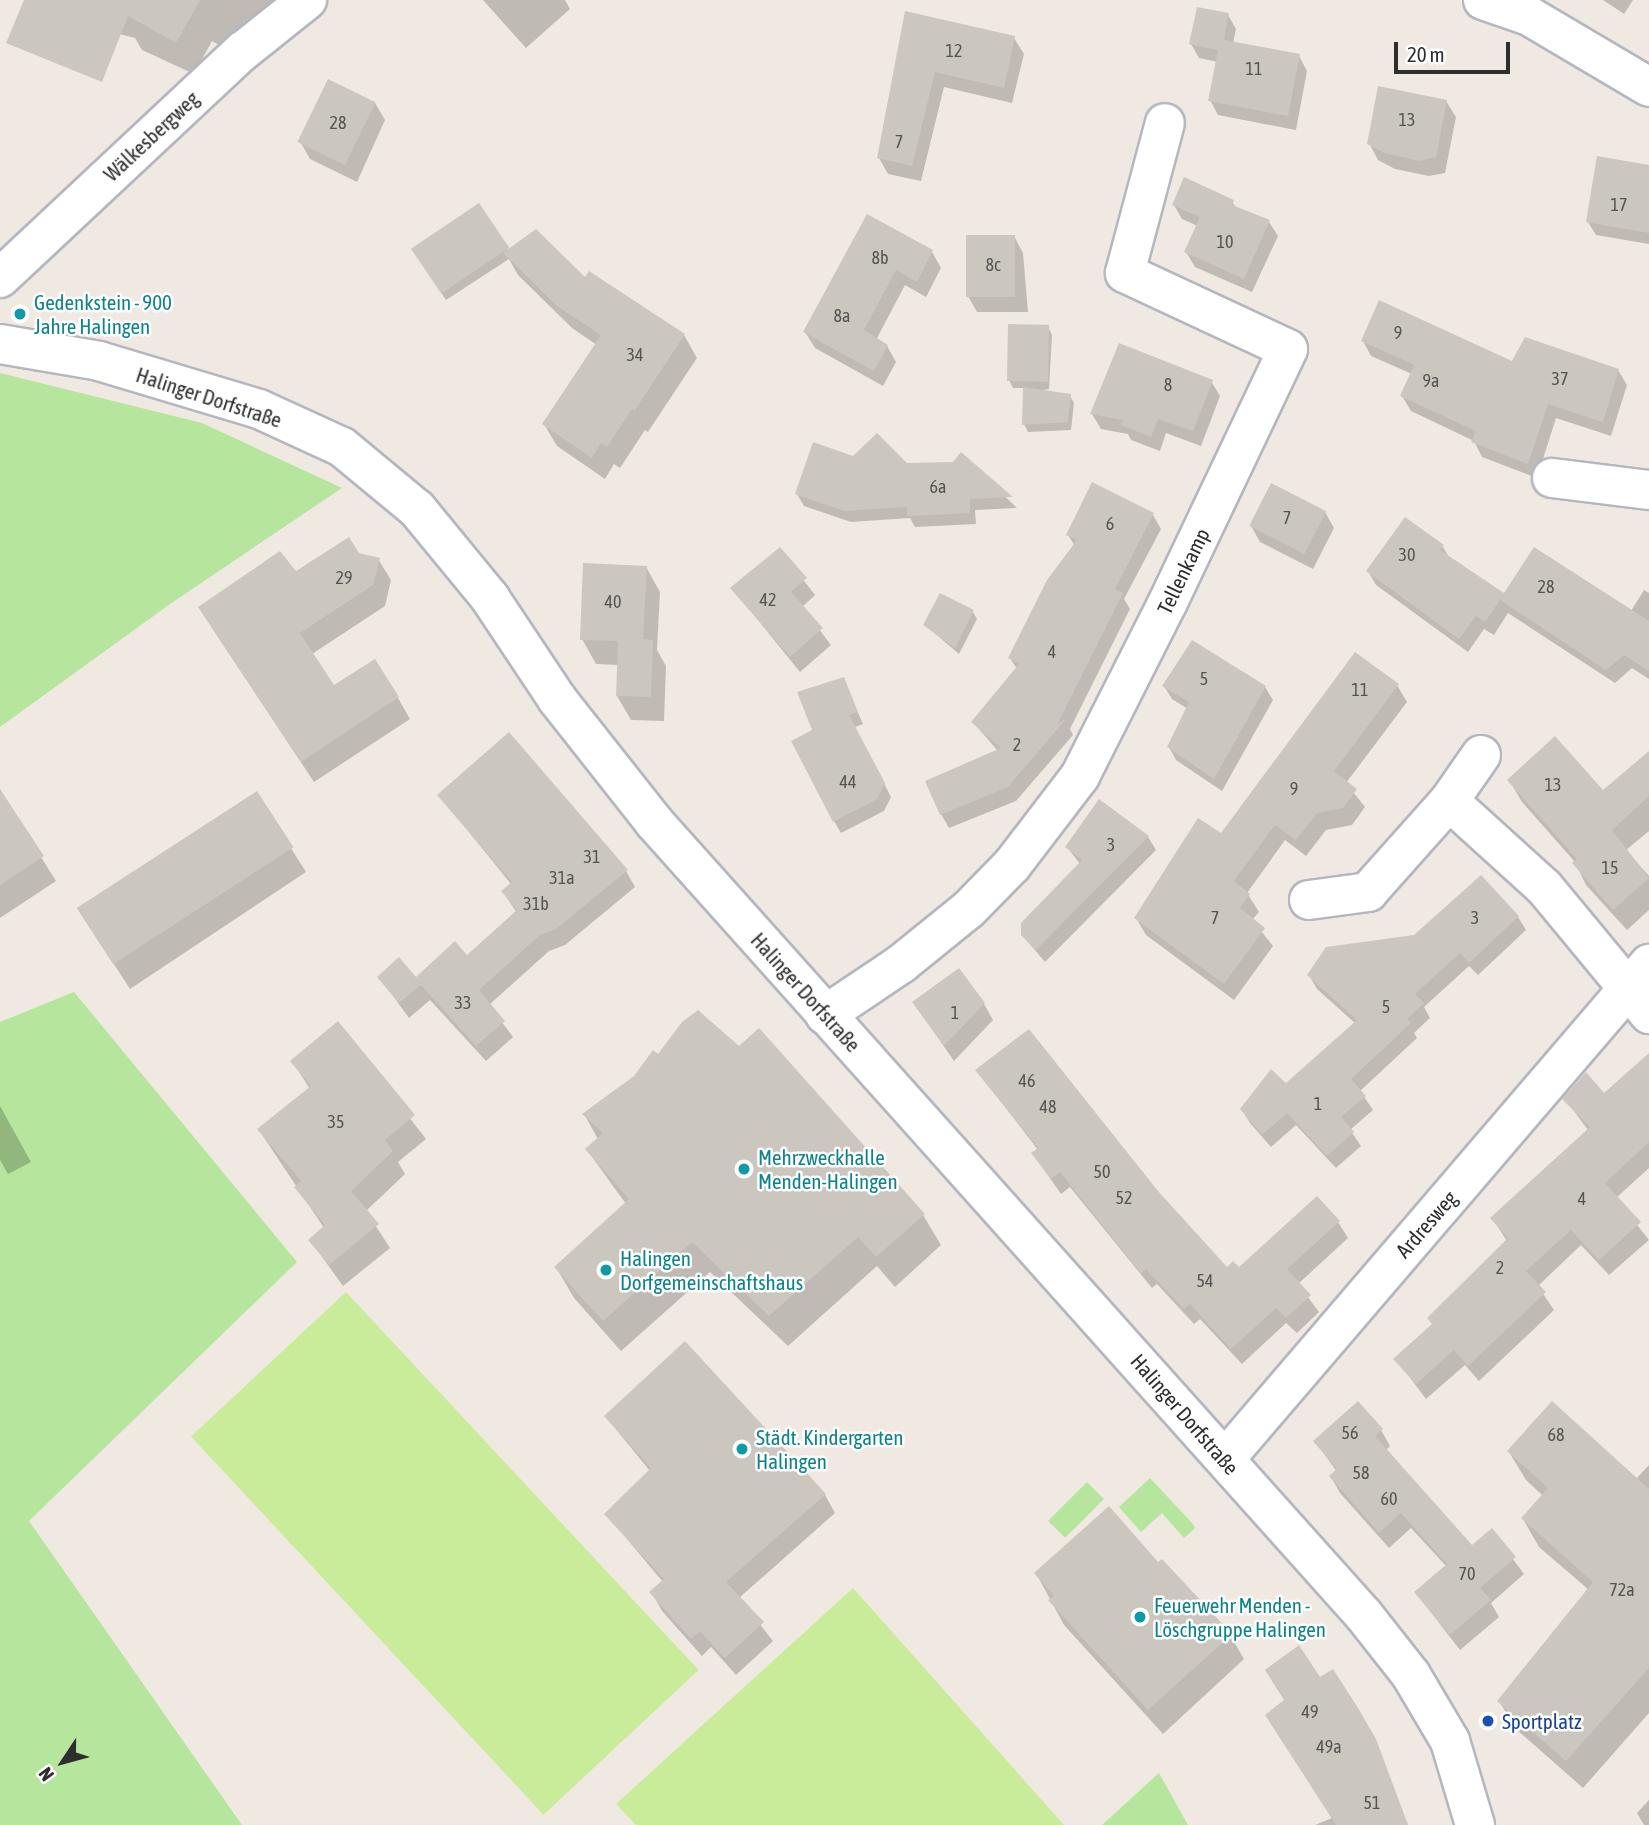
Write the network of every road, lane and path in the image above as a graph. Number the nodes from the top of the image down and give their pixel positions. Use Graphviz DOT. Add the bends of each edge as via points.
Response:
graph roads {
  1 [pos="307,0"];
  2 [pos="1483,0"];
  3 [pos="1649,87"];
  4 [pos="1166,123"];
  5 [pos="0,278"];
  6 [pos="0,344"];
  7 [pos="1552,478"];
  8 [pos="1649,489"];
  9 [pos="1481,755"];
  10 [pos="1449,801"];
  11 [pos="1309,900"];
  12 [pos="1642,989"];
  13 [pos="825,1015"];
  14 [pos="1225,1459"];
  15 [pos="1475,1825"];
  1 -- 5 [label="street, Wälkesbergweg" via="243,51"];
  2 -- 3 [label="street" via="1529,16"];
  4 -- 13 [label="street, Tellenkamp" via="1125,273 1288,349 1080,776 1012,865 969,909 901,964"];
  6 -- 13 [label="street, Halinger Dorfstraße" via="99,361 259,409 342,447 417,509 489,598 557,699 654,822"];
  7 -- 8 [label="street"];
  9 -- 10 [label="street"];
  10 -- 11 [label="street" via="1368,892"];
  10 -- 12 [label="street, Ardresweg" via="1544,887"];
  12 -- 14 [label="street, Ardresweg"];
  13 -- 14 [label="street, Halinger Dorfstraße"];
  14 -- 15 [label="street, Halinger Dorfstraße" via="1411,1675 1450,1741"];
}
